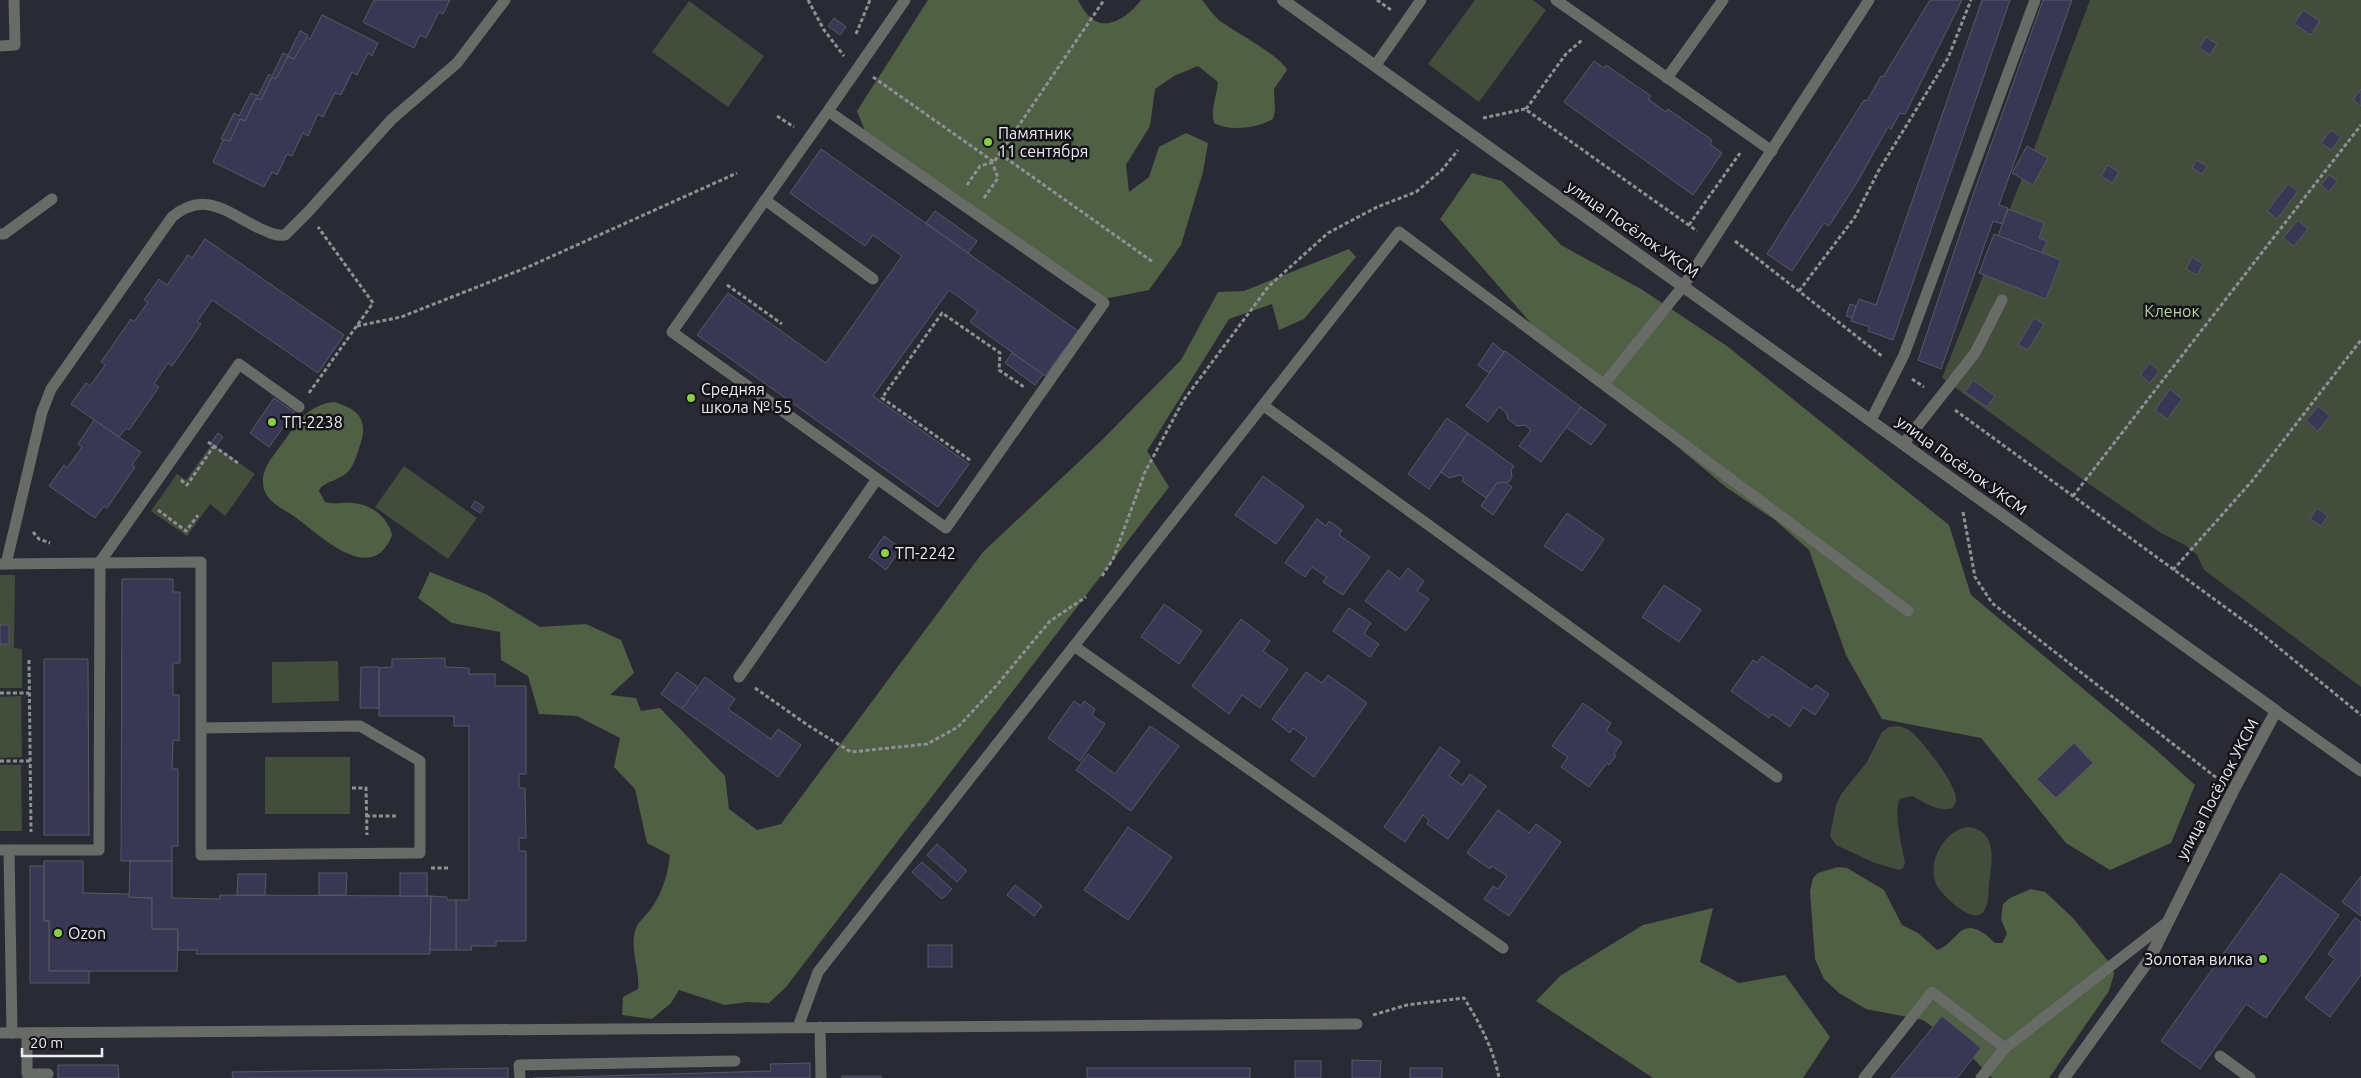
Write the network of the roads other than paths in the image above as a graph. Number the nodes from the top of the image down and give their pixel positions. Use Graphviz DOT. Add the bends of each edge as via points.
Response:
graph roads {
  1 [pos="14,0"];
  2 [pos="505,0"];
  3 [pos="905,0"];
  4 [pos="1282,0"];
  5 [pos="1422,0"];
  6 [pos="1556,0"];
  7 [pos="1723,0"];
  8 [pos="1869,0"];
  9 [pos="2035,0"];
  10 [pos="0,46"];
  11 [pos="1375,66"];
  12 [pos="1667,78"];
  13 [pos="828,112"];
  14 [pos="1772,151"];
  15 [pos="52,199"];
  16 [pos="765,200"];
  17 [pos="0,234"];
  18 [pos="874,278"];
  19 [pos="1684,285"];
  20 [pos="2002,300"];
  21 [pos="1604,384"];
  22 [pos="1264,406"];
  23 [pos="299,407"];
  24 [pos="1871,420"];
  25 [pos="1904,443"];
  26 [pos="877,479"];
  27 [pos="100,562"];
  28 [pos="3,564"];
  29 [pos="1908,611"];
  30 [pos="1074,646"];
  31 [pos="739,677"];
  32 [pos="2276,711"];
  33 [pos="201,728"];
  34 [pos="2361,771"];
  35 [pos="1777,777"];
  36 [pos="5,850"];
  37 [pos="2166,923"];
  38 [pos="1502,948"];
  39 [pos="1357,1024"];
  40 [pos="820,1027"];
  41 [pos="798,1028"];
  42 [pos="0,1033"];
  43 [pos="12,1033"];
  44 [pos="27,1033"];
  45 [pos="2005,1048"];
  46 [pos="2220,1056"];
  47 [pos="735,1061"];
  48 [pos="48,1074"];
  49 [pos="520,1078"];
  50 [pos="821,1078"];
  51 [pos="1864,1078"];
  52 [pos="1981,1078"];
  53 [pos="2064,1078"];
  54 [pos="2250,1078"];
  1 -- 10 [label="lane" via="15,46"];
  2 -- 28 [label="lane" via="457,63 392,119 290,231 279,236 212,205 197,203 172,217 51,389 42,412"];
  3 -- 13 [label="lane"];
  4 -- 11 [label="street, улица Посёлок УКСМ"];
  5 -- 11 [label="lane"];
  6 -- 12 [label="lane"];
  7 -- 12 [label="lane"];
  8 -- 14 [label="lane"];
  9 -- 24 [label="lane" via="1898,368"];
  11 -- 19 [label="street, улица Посёлок УКСМ"];
  12 -- 14 [label="lane"];
  13 -- 16 [label="lane"];
  13 -- 26 [label="lane" via="1104,303 946,528"];
  14 -- 19 [label="lane"];
  15 -- 17 [label="lane"];
  16 -- 18 [label="lane"];
  16 -- 26 [label="lane" via="672,332"];
  19 -- 21 [label="lane"];
  19 -- 24 [label="street, улица Посёлок УКСМ"];
  20 -- 25 [label="lane" via="1975,353"];
  21 -- 22 [label="lane" via="1399,232"];
  21 -- 29 [label="lane"];
  22 -- 30 [label="lane"];
  22 -- 35 [label="lane"];
  23 -- 27 [label="lane" via="239,364"];
  24 -- 25 [label="street, улица Посёлок УКСМ"];
  25 -- 32 [label="street, улица Посёлок УКСМ"];
  26 -- 31 [label="lane"];
  27 -- 28 [label="lane"];
  27 -- 33 [label="lane" via="201,562"];
  27 -- 36 [label="lane" via="99,850"];
  30 -- 38 [label="lane"];
  30 -- 41 [label="lane" via="818,972"];
  32 -- 34 [label="lane"];
  32 -- 37 [label="street, улица Посёлок УКСМ"];
  33 -- 33 [label="lane" via="201,854 420,853 420,761 360,726"];
  36 -- 43 [label="lane"];
  37 -- 45 [label="lane"];
  37 -- 53 [label="street, улица Посёлок УКСМ" via="2149,960"];
  39 -- 40 [label="lane"];
  40 -- 41 [label="lane"];
  40 -- 50 [label="lane"];
  41 -- 44 [label="lane"];
  42 -- 43 [label="lane"];
  43 -- 44 [label="lane"];
  44 -- 48 [label="lane" via="27,1074"];
  45 -- 51 [label="lane" via="1932,992"];
  45 -- 52 [label="lane"];
  46 -- 54 [label="lane"];
  47 -- 49 [label="lane" via="519,1065"];
}
